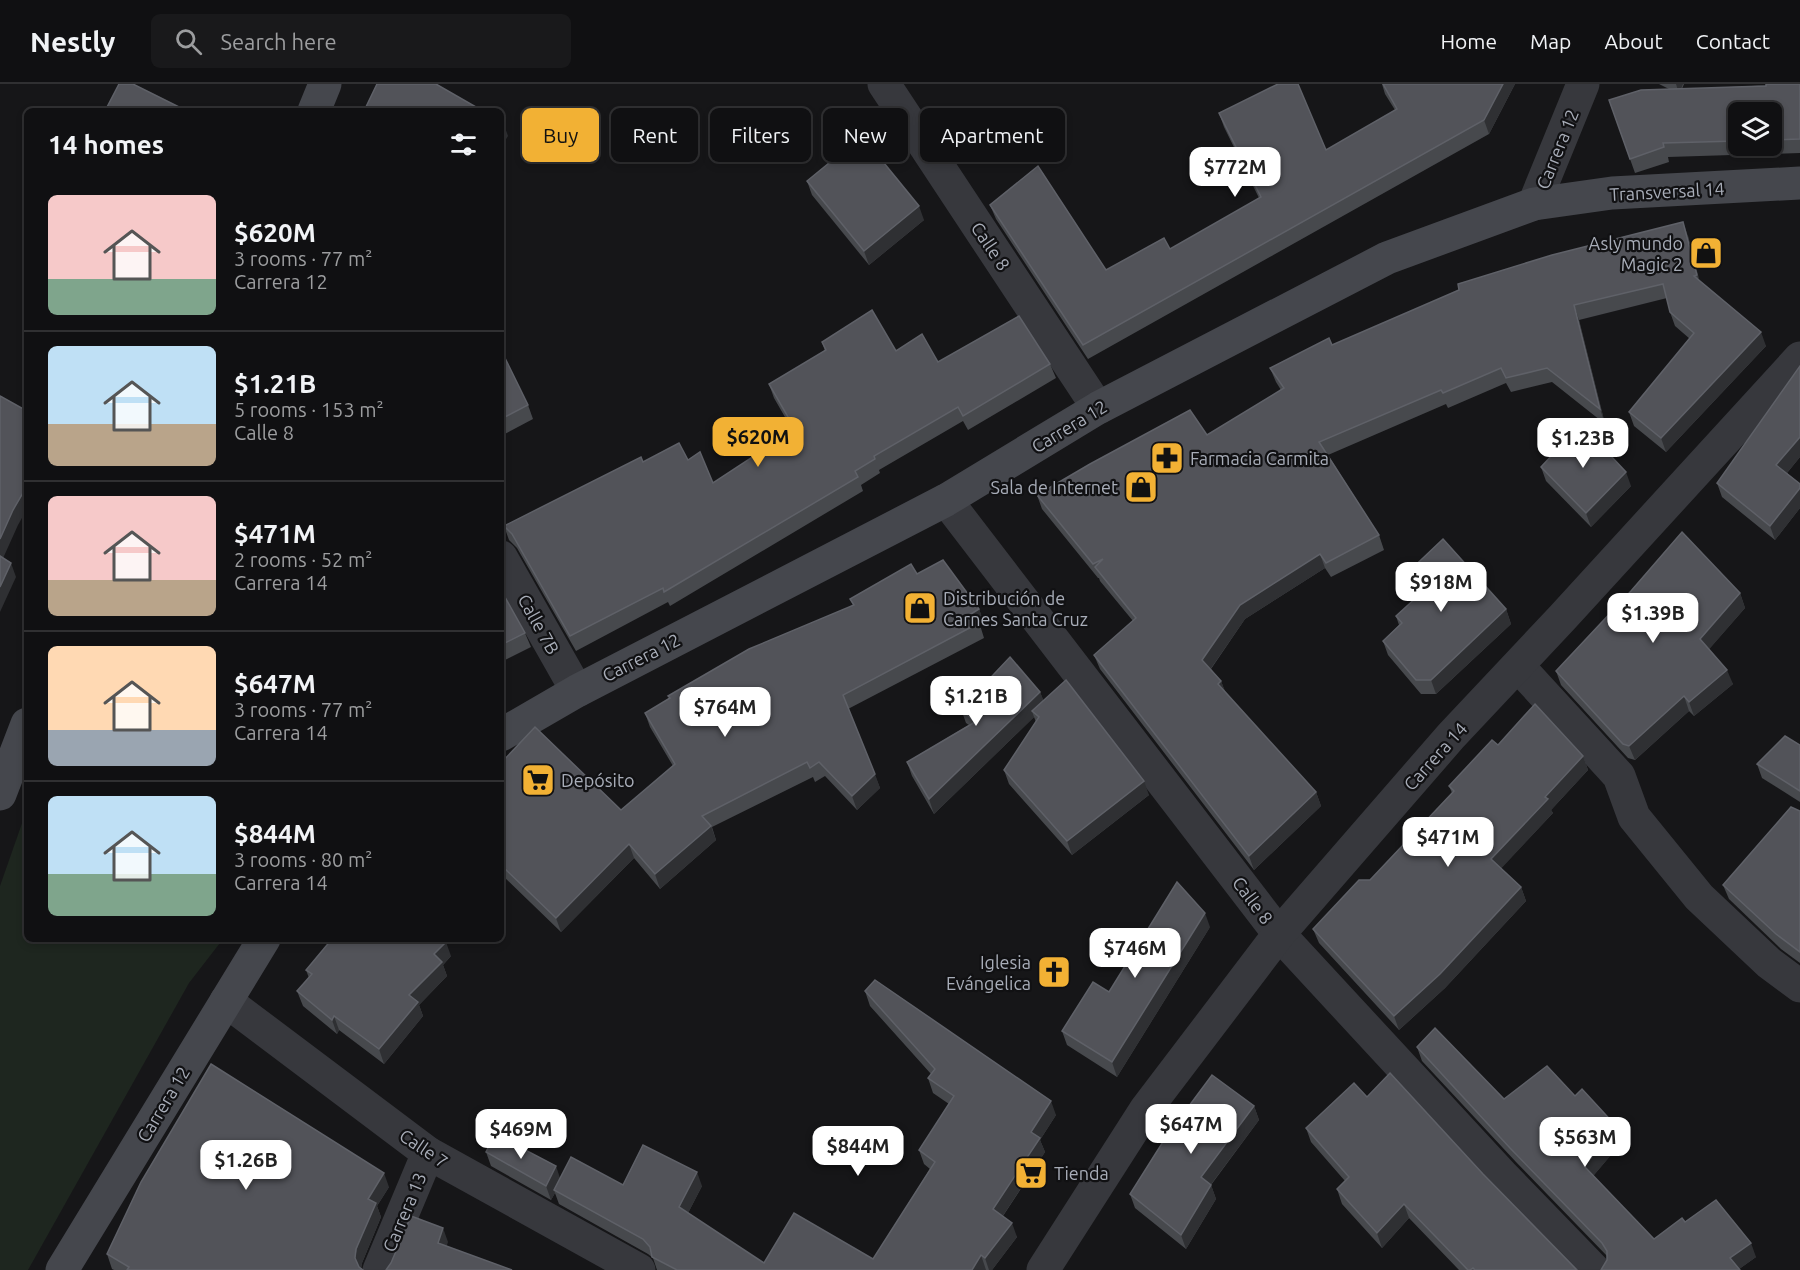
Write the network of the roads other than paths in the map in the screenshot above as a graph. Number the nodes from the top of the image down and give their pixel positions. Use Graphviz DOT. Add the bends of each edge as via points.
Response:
graph roads {
  1 [pos="326,84"];
  2 [pos="884,84"];
  3 [pos="1583,84"];
  4 [pos="315,108"];
  5 [pos="1800,183"];
  6 [pos="1534,204"];
  7 [pos="1800,358"];
  8 [pos="1098,408"];
  9 [pos="946,500"];
  10 [pos="504,562"];
  11 [pos="1518,666"];
  12 [pos="577,691"];
  13 [pos="24,732"];
  14 [pos="504,733"];
  15 [pos="0,794"];
  16 [pos="1279,934"];
  17 [pos="262,942"];
  18 [pos="1800,986"];
  19 [pos="226,1001"];
  20 [pos="428,1153"];
  21 [pos="62,1270"];
  22 [pos="379,1270"];
  23 [pos="639,1270"];
  24 [pos="1043,1270"];
  25 [pos="1594,1270"];
  1 -- 4 [label="street"];
  2 -- 8 [label="street, Calle 8"];
  3 -- 6 [label="street, Carrera 12"];
  5 -- 6 [label="street, Transversal 14" via="1612,193"];
  6 -- 8 [label="street, Carrera 12" via="1387,258"];
  7 -- 11 [label="street, Carrera 14"];
  8 -- 9 [label="street, Carrera 12"];
  9 -- 12 [label="street, Carrera 12"];
  9 -- 16 [label="street, Calle 8"];
  10 -- 12 [label="street, Calle 7B"];
  11 -- 16 [label="street, Carrera 14" via="1443,745"];
  11 -- 18 [label="street" via="1618,776 1634,817 1699,897 1769,963"];
  12 -- 14 [label="street, Carrera 12"];
  13 -- 15 [label="street"];
  16 -- 24 [label="street, Carrera 14" via="1146,1109"];
  16 -- 25 [label="street, Calle 8"];
  17 -- 19 [label="street, Carrera 12"];
  19 -- 20 [label="street, Calle 7"];
  19 -- 21 [label="street, Carrera 12"];
  20 -- 22 [label="street, Carrera 13"];
  20 -- 23 [label="street, Calle 7"];
}
